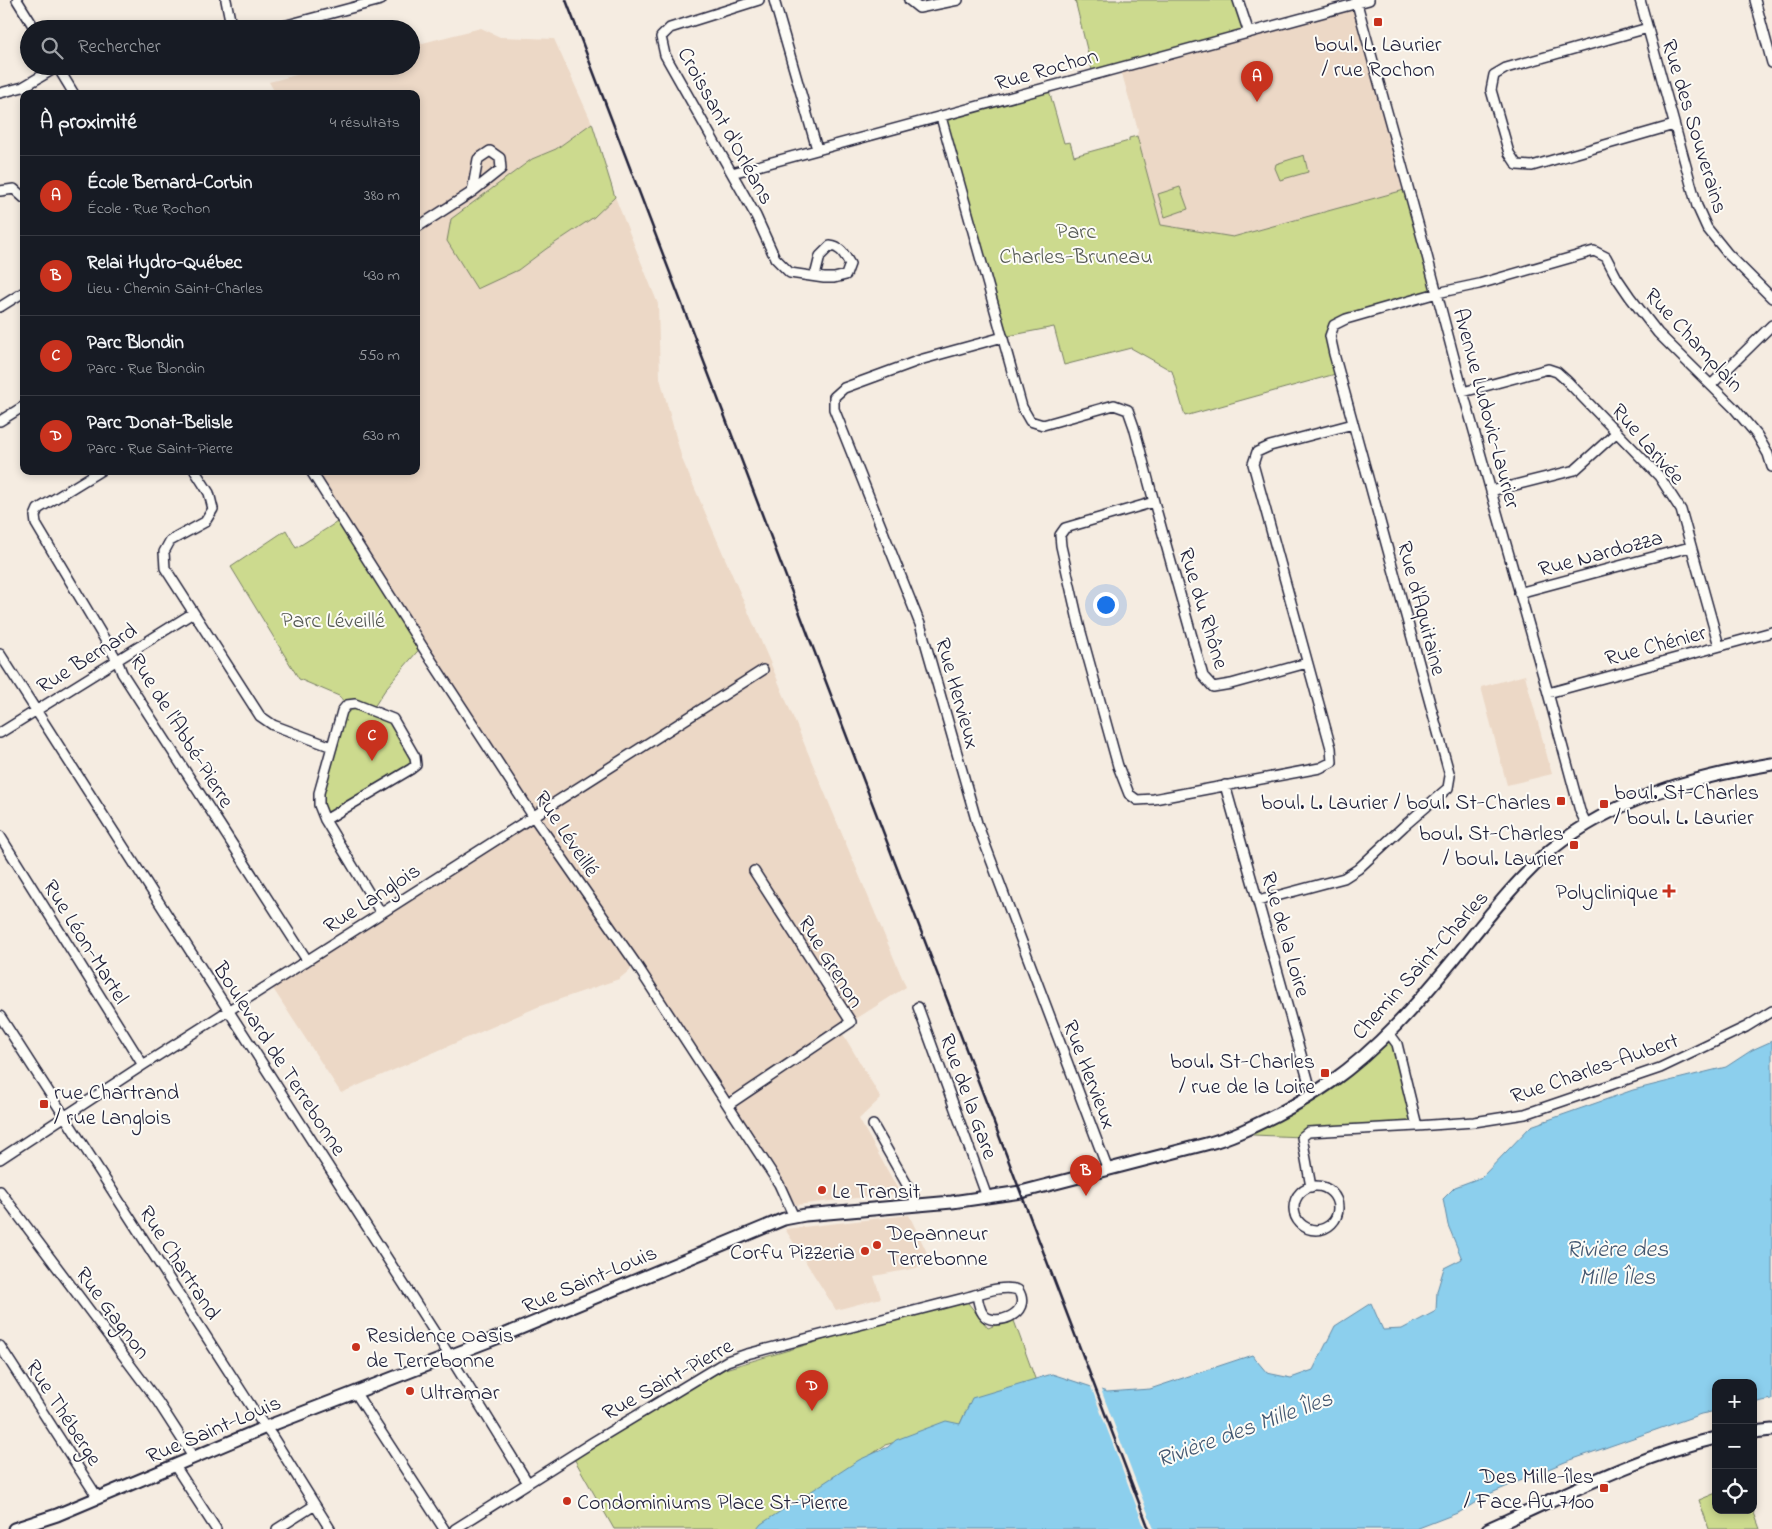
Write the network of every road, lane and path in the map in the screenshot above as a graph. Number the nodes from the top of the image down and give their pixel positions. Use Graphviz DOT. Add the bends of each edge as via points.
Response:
graph roads {
  1 [pos="17,0"];
  2 [pos="226,0"];
  3 [pos="381,0"];
  4 [pos="759,0"];
  5 [pos="774,0"];
  6 [pos="909,0"];
  7 [pos="958,0"];
  8 [pos="1238,0"];
  9 [pos="1369,0"];
  10 [pos="1640,0"];
  11 [pos="1758,1"];
  12 [pos="1356,2"];
  13 [pos="29,20"];
  14 [pos="230,20"];
  15 [pos="306,20"];
  16 [pos="1648,28"];
  17 [pos="1250,33"];
  18 [pos="1772,62"];
  19 [pos="42,75"];
  20 [pos="62,75"];
  21 [pos="72,90"];
  22 [pos="0,92"];
  23 [pos="941,117"];
  24 [pos="1674,125"];
  25 [pos="817,149"];
  26 [pos="732,173"];
  27 [pos="0,191"];
  28 [pos="472,192"];
  29 [pos="20,195"];
  30 [pos="420,225"];
  31 [pos="815,276"];
  32 [pos="1437,293"];
  33 [pos="20,295"];
  34 [pos="1772,298"];
  35 [pos="0,308"];
  36 [pos="1772,325"];
  37 [pos="1003,337"];
  38 [pos="1711,385"];
  39 [pos="1463,392"];
  40 [pos="20,409"];
  41 [pos="0,422"];
  42 [pos="1353,424"];
  43 [pos="1617,432"];
  44 [pos="1772,467"];
  45 [pos="94,475"];
  46 [pos="198,475"];
  47 [pos="314,475"];
  48 [pos="1491,491"];
  49 [pos="1154,502"];
  50 [pos="1690,547"];
  51 [pos="1519,593"];
  52 [pos="192,613"];
  53 [pos="1772,632"];
  54 [pos="1719,646"];
  55 [pos="0,654"];
  56 [pos="117,660"];
  57 [pos="1307,663"];
  58 [pos="763,670"];
  59 [pos="1548,693"];
  60 [pos="36,710"];
  61 [pos="0,734"];
  62 [pos="332,747"];
  63 [pos="1772,764"];
  64 [pos="1225,785"];
  65 [pos="533,816"];
  66 [pos="325,820"];
  67 [pos="1587,825"];
  68 [pos="0,836"];
  69 [pos="754,872"];
  70 [pos="1258,901"];
  71 [pos="381,913"];
  72 [pos="307,960"];
  73 [pos="918,1007"];
  74 [pos="228,1011"];
  75 [pos="1772,1011"];
  76 [pos="0,1016"];
  77 [pos="1389,1033"];
  78 [pos="143,1066"];
  79 [pos="1315,1092"];
  80 [pos="728,1105"];
  81 [pos="65,1117"];
  82 [pos="873,1125"];
  83 [pos="1417,1126"];
  84 [pos="0,1159"];
  85 [pos="1108,1170"];
  86 [pos="1311,1187"];
  87 [pos="0,1191"];
  88 [pos="992,1196"];
  89 [pos="916,1205"];
  90 [pos="794,1217"];
  91 [pos="977,1295"];
  92 [pos="0,1346"];
  93 [pos="449,1357"];
  94 [pos="355,1392"];
  95 [pos="266,1427"];
  96 [pos="1772,1430"];
  97 [pos="1757,1432"];
  98 [pos="1712,1439"];
  99 [pos="193,1458"];
  100 [pos="175,1466"];
  101 [pos="528,1483"];
  102 [pos="98,1498"];
  103 [pos="315,1505"];
  104 [pos="14,1529"];
  105 [pos="216,1529"];
  106 [pos="277,1529"];
  107 [pos="330,1529"];
  108 [pos="444,1529"];
  109 [pos="456,1529"];
  110 [pos="1488,1529"];
  1 -- 13 [label="street"];
  2 -- 14 [label="street"];
  3 -- 15 [label="street"];
  4 -- 26 [label="street, Croissant d'Orléans" via="670,28 661,37 665,55"];
  5 -- 25 [label="street"];
  6 -- 7 [label="street" via="920,8"];
  8 -- 17 [label="street"];
  9 -- 12 [label="street, Rue Rochon"];
  10 -- 16 [label="street, Rue des Souverains"];
  11 -- 18 [label="street"];
  12 -- 17 [label="street, Rue Rochon"];
  12 -- 32 [label="street, Avenue Ludovic-Laurier"];
  16 -- 24 [label="street, Rue des Souverains"];
  16 -- 24 [label="street" via="1506,68 1494,75 1491,90 1509,153 1517,165 1532,166"];
  17 -- 23 [label="street, Rue Rochon"];
  19 -- 22 [label="street" via="23,87"];
  20 -- 21 [label="street"];
  23 -- 25 [label="street, Rue Rochon"];
  23 -- 37 [label="street"];
  24 -- 34 [label="street, Rue des Souverains" via="1697,206 1707,228"];
  25 -- 26 [label="street, Rue Rochon"];
  26 -- 31 [label="street, Croissant d'Orléans" via="774,258 790,273"];
  27 -- 29 [label="street" via="14,190"];
  28 -- 30 [label="street"];
  32 -- 38 [label="street, Rue Champlain" via="1594,251 1606,257 1630,298 1658,333"];
  32 -- 39 [label="street, Avenue Ludovic-Laurier"];
  32 -- 42 [label="street, Rue d'Aquitaine" via="1334,325 1330,336"];
  33 -- 35 [label="street"];
  36 -- 38 [label="street"];
  37 -- 49 [label="street" via="1022,407 1030,421 1043,425 1114,406 1128,410"];
  37 -- 85 [label="street, Rue Hervieux" via="923,360 844,388 834,397 834,410 920,624 977,823"];
  38 -- 44 [label="street, Rue Champlain" via="1757,435"];
  39 -- 43 [label="street, Rue Larivée" via="1548,369 1567,381"];
  39 -- 48 [label="street, Avenue Ludovic-Laurier"];
  40 -- 41 [label="street"];
  42 -- 57 [label="street" via="1270,446 1257,452 1253,464"];
  42 -- 70 [label="street, Rue d'Aquitaine" via="1450,776 1448,788 1344,878"];
  43 -- 48 [label="street" via="1575,470"];
  43 -- 50 [label="street, Rue Larivée" via="1660,476 1681,510"];
  45 -- 56 [label="street, Rue de l'Abbé-Pierre" via="38,510 36,524"];
  46 -- 52 [label="street" via="209,492 213,509 205,522 170,541 164,552 165,568"];
  47 -- 65 [label="street, Rue Léveillé"];
  48 -- 51 [label="street, Avenue Ludovic-Laurier"];
  49 -- 57 [label="street, Rue du Rhône" via="1203,676 1213,687"];
  49 -- 64 [label="street" via="1065,528 1060,535 1079,625 1118,766 1129,794 1137,800 1154,799"];
  50 -- 51 [label="street, Rue Nardozza"];
  50 -- 54 [label="street, Rue Larivée"];
  51 -- 59 [label="street, Avenue Ludovic-Laurier"];
  52 -- 56 [label="street, Rue Bernard"];
  52 -- 62 [label="street" via="260,716 273,725"];
  53 -- 54 [label="street, Rue Chénier"];
  54 -- 59 [label="street, Rue Chénier"];
  55 -- 60 [label="street, Boulevard de Terrebonne"];
  56 -- 60 [label="street, Rue Bernard"];
  56 -- 72 [label="street, Rue de l'Abbé-Pierre" via="122,673"];
  57 -- 64 [label="street" via="1332,762 1320,768"];
  58 -- 65 [label="street, Rue Langlois"];
  59 -- 67 [label="street, Avenue Ludovic-Laurier" via="1580,811"];
  60 -- 61 [label="street, Rue Bernard"];
  60 -- 74 [label="street, Boulevard de Terrebonne"];
  62 -- 66 [label="street" via="319,793"];
  62 -- 66 [label="street" via="342,711 347,705 355,704 393,719 415,756 416,765"];
  63 -- 67 [label="main road, Chemin Saint-Charles" via="1687,781"];
  64 -- 70 [label="street, Rue de la Loire"];
  65 -- 71 [label="street, Rue Langlois"];
  65 -- 80 [label="street, Rue Léveillé" via="636,964"];
  66 -- 71 [label="street"];
  67 -- 77 [label="main road, Chemin Saint-Charles" via="1552,850 1516,884"];
  68 -- 78 [label="street, Rue Léon-Martel"];
  69 -- 80 [label="street, Rue Grenon" via="851,1022"];
  70 -- 79 [label="street, Rue de la Loire" via="1309,1083"];
  71 -- 72 [label="street, Rue Langlois"];
  72 -- 74 [label="street, Rue Langlois"];
  73 -- 88 [label="street, Rue de la Gare"];
  74 -- 78 [label="street, Rue Langlois"];
  74 -- 93 [label="street, Boulevard de Terrebonne"];
  75 -- 83 [label="street, Rue Charles-Aubert" via="1660,1068 1525,1114"];
  76 -- 81 [label="street, Rue Chartrand"];
  77 -- 79 [label="main road, Chemin Saint-Charles" via="1355,1064"];
  77 -- 83 [label="street" via="1398,1044"];
  78 -- 81 [label="street, Rue Langlois"];
  79 -- 85 [label="main road, Chemin Saint-Charles" via="1222,1139"];
  80 -- 90 [label="street, Rue Léveillé" via="779,1184"];
  81 -- 84 [label="street, Rue Langlois"];
  81 -- 95 [label="street, Rue Chartrand"];
  82 -- 89 [label="street"];
  83 -- 86 [label="street, Rue Charles-Aubert" via="1308,1132 1302,1137"];
  85 -- 88 [label="main road, Chemin Saint-Charles" via="1032,1190"];
  86 -- 86 [label="street" via="1299,1195 1294,1209 1306,1227 1320,1230 1336,1217 1337,1204 1325,1188"];
  87 -- 99 [label="street, Rue Gagnon" via="158,1402"];
  88 -- 89 [label="main road, Rue Saint-Louis"];
  89 -- 90 [label="main road, Rue Saint-Louis"];
  90 -- 93 [label="main road, Rue Saint-Louis"];
  91 -- 91 [label="street, Rue Saint-Pierre" via="1010,1287 1018,1290 1022,1304 1012,1315 998,1320 988,1319 982,1313"];
  91 -- 101 [label="street, Rue Saint-Pierre" via="727,1361"];
  92 -- 102 [label="street, Rue Théberge"];
  93 -- 94 [label="main road, Rue Saint-Louis"];
  93 -- 101 [label="street, Boulevard de Terrebonne"];
  94 -- 95 [label="main road, Rue Saint-Louis"];
  94 -- 108 [label="street"];
  95 -- 99 [label="main road, Rue Saint-Louis"];
  95 -- 103 [label="street, Rue Chartrand"];
  96 -- 97 [label="main road"];
  98 -- 110 [label="main road" via="1684,1446 1610,1475"];
  99 -- 100 [label="main road, Rue Saint-Louis"];
  100 -- 102 [label="main road, Rue Saint-Louis"];
  100 -- 105 [label="street"];
  101 -- 109 [label="street, Rue Saint-Pierre"];
  102 -- 104 [label="main road, Rue Saint-Louis"];
  103 -- 106 [label="street"];
  103 -- 107 [label="street, Rue Chartrand"];
}
